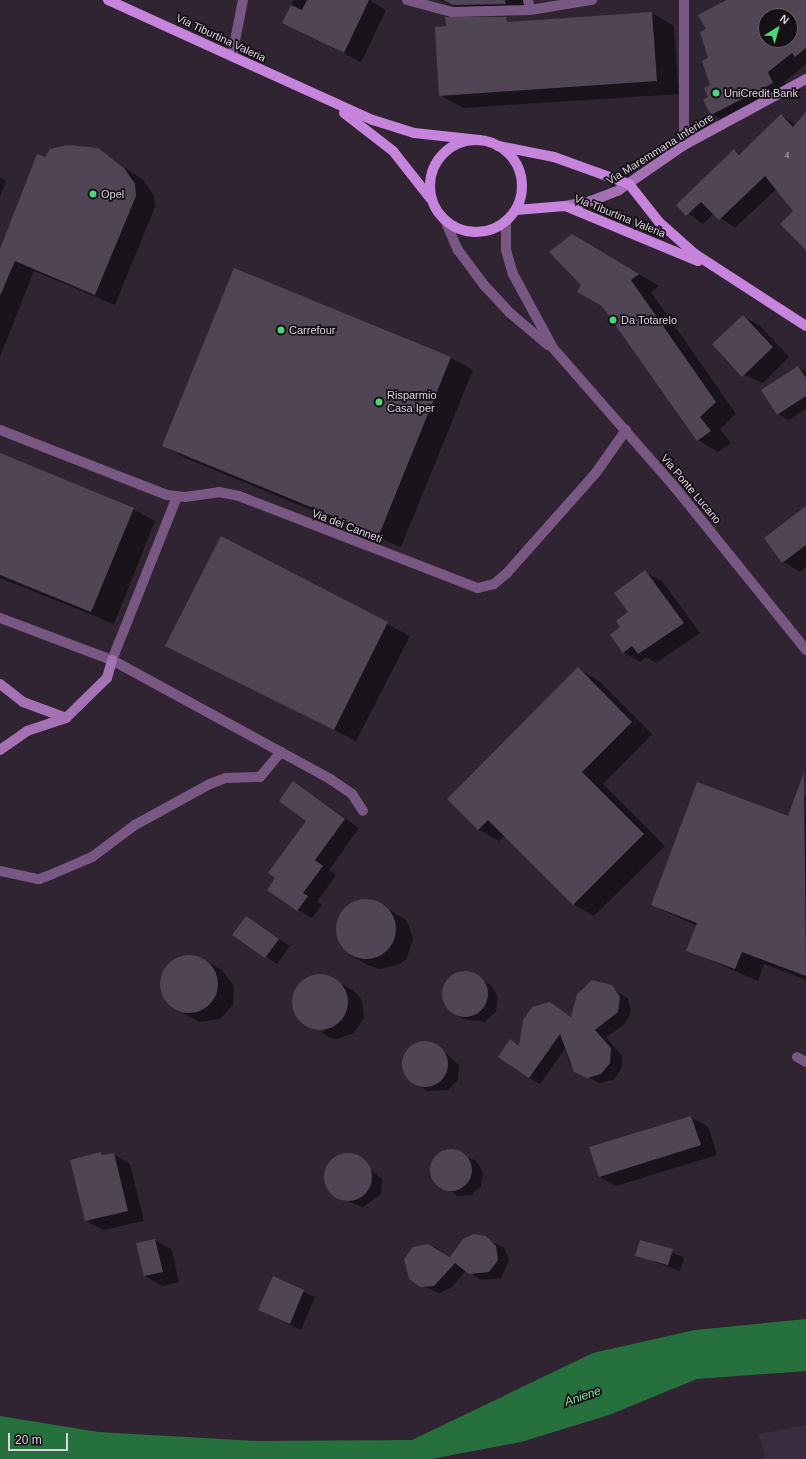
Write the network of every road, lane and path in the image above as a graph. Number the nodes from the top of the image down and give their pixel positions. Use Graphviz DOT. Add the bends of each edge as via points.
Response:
graph roads {
  1 [pos="108,0"];
  2 [pos="243,0"];
  3 [pos="407,0"];
  4 [pos="592,0"];
  5 [pos="684,0"];
  6 [pos="529,5"];
  7 [pos="232,56"];
  8 [pos="806,79"];
  9 [pos="324,100"];
  10 [pos="480,140"];
  11 [pos="684,145"];
  12 [pos="498,146"];
  13 [pos="629,184"];
  14 [pos="434,205"];
  15 [pos="565,206"];
  16 [pos="516,210"];
  17 [pos="445,220"];
  18 [pos="506,222"];
  19 [pos="711,266"];
  20 [pos="806,326"];
  21 [pos="553,348"];
  22 [pos="0,430"];
  23 [pos="626,430"];
  24 [pos="177,497"];
  25 [pos="0,618"];
  26 [pos="806,650"];
  27 [pos="112,660"];
  28 [pos="0,684"];
  29 [pos="66,718"];
  30 [pos="0,750"];
  31 [pos="281,752"];
  32 [pos="363,811"];
  33 [pos="0,870"];
  1 -- 7 [label="main road, Via Tiburtina Valeria"];
  2 -- 7 [label="street"];
  3 -- 6 [label="street" via="452,12"];
  4 -- 6 [label="street"];
  5 -- 11 [label="street"];
  7 -- 9 [label="main road, Via Tiburtina Valeria"];
  8 -- 11 [label="main road, Via Maremmana Inferiore"];
  9 -- 10 [label="main road, Via Tiburtina Valeria" via="407,132"];
  9 -- 14 [label="main road, Via Tiburtina Valeria" via="383,141 414,174"];
  10 -- 12 [label="main road, Via Tiburtina Valeria"];
  10 -- 14 [label="main road" via="450,148 439,159 432,174"];
  11 -- 13 [label="main road, Via Maremmana Inferiore"];
  12 -- 13 [label="main road, Via Tiburtina Valeria" via="554,157"];
  12 -- 16 [label="main road, Via Tiburtina Valeria" via="510,155 522,182"];
  13 -- 15 [label="main road, Via Maremmana Inferiore" via="596,200"];
  13 -- 19 [label="main road, Via Tiburtina Valeria" via="659,222"];
  14 -- 17 [label="main road, Via Tiburtina Valeria"];
  15 -- 16 [label="main road, Via Tiburtina Valeria"];
  15 -- 19 [label="main road, Via Tiburtina Valeria"];
  16 -- 18 [label="main road, Via Tiburtina Valeria"];
  17 -- 18 [label="main road, Via Tiburtina Valeria" via="456,228 475,232 495,229"];
  17 -- 21 [label="street, Via Ponte Lucano" via="458,250 484,285 515,318"];
  18 -- 21 [label="street, Via Ponte Lucano" via="506,250 513,274"];
  19 -- 20 [label="main road, Via Tiburtina Valeria"];
  21 -- 23 [label="street, Via Ponte Lucano"];
  22 -- 24 [label="street, Via dei Canneti"];
  23 -- 24 [label="street, Via dei Canneti" via="580,491 507,573 486,588 463,584 229,493 209,492"];
  23 -- 26 [label="street, Via Ponte Lucano"];
  24 -- 27 [label="street"];
  25 -- 27 [label="street"];
  27 -- 29 [label="main road" via="107,678"];
  27 -- 31 [label="street"];
  28 -- 29 [label="main road" via="23,702"];
  29 -- 30 [label="main road" via="27,731"];
  31 -- 32 [label="street" via="344,788"];
  31 -- 33 [label="street" via="260,778 226,778 210,784 135,825 92,857 50,875 33,878"];
}
